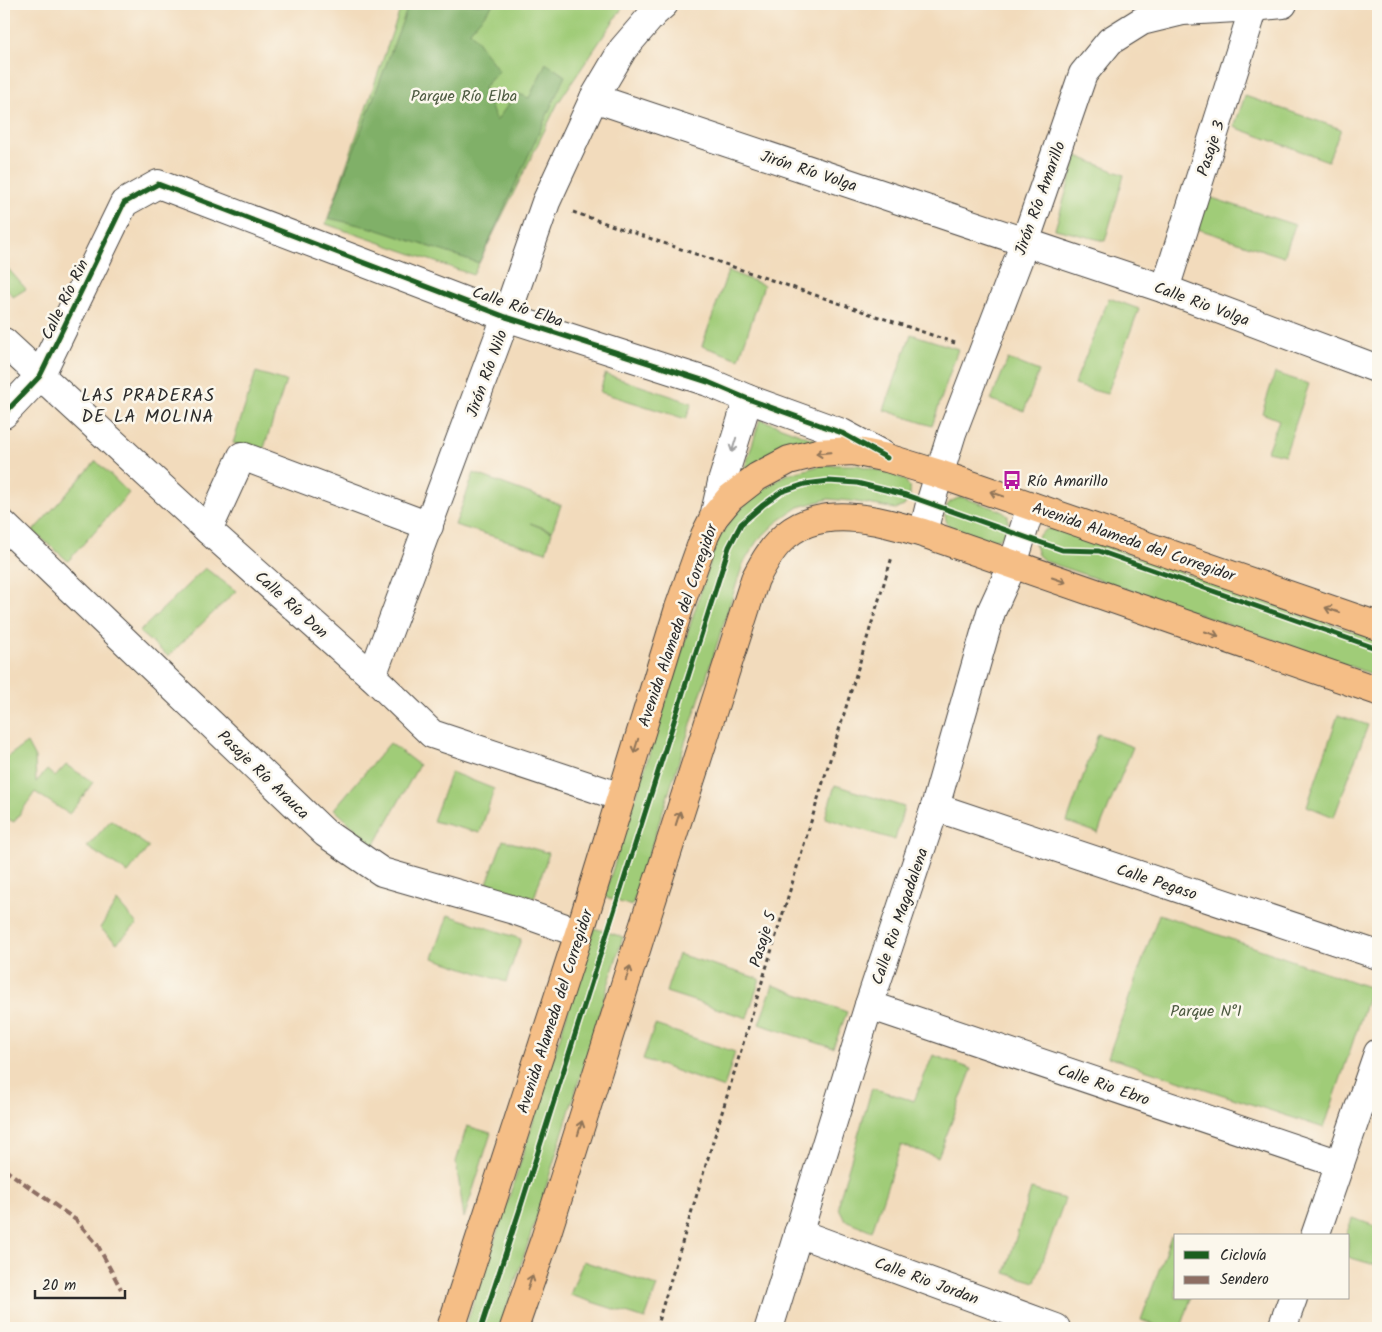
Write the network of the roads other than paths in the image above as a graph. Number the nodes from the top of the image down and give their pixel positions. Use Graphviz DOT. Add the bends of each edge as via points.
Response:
graph roads {
  1 [pos="664,4"];
  2 [pos="1283,4"];
  3 [pos="1254,7"];
  4 [pos="594,98"];
  5 [pos="141,194"];
  6 [pos="1025,242"];
  7 [pos="1165,289"];
  8 [pos="506,317"];
  9 [pos="4,342"];
  10 [pos="1376,360"];
  11 [pos="40,376"];
  12 [pos="748,399"];
  13 [pos="4,414"];
  14 [pos="887,458"];
  15 [pos="939,474"];
  16 [pos="1031,506"];
  17 [pos="714,517"];
  18 [pos="4,525"];
  19 [pos="429,526"];
  20 [pos="208,530"];
  21 [pos="923,533"];
  22 [pos="1012,564"];
  23 [pos="1378,626"];
  24 [pos="372,676"];
  25 [pos="1378,691"];
  26 [pos="621,797"];
  27 [pos="935,807"];
  28 [pos="579,933"];
  29 [pos="1378,956"];
  30 [pos="868,1005"];
  31 [pos="1378,1053"];
  32 [pos="1340,1164"];
  33 [pos="798,1233"];
  34 [pos="1315,1234"];
  35 [pos="1292,1300"];
  36 [pos="451,1328"];
  37 [pos="514,1328"];
  38 [pos="769,1328"];
  39 [pos="1056,1328"];
  40 [pos="1282,1328"];
  1 -- 4 [label="street, Jirón Río Nilo" via="623,49"];
  2 -- 3 [label="street, Jirón Río Amarillo"];
  3 -- 6 [label="street, Jirón Río Amarillo" via="1183,11 1142,21 1110,41 1083,74"];
  3 -- 7 [label="street, Pasaje 3"];
  4 -- 6 [label="street, Jirón Río Volga"];
  4 -- 8 [label="street, Jirón Río Nilo" via="546,202"];
  5 -- 8 [label="street, Calle Río Elba" via="158,184"];
  5 -- 11 [label="street, Calle Río Rin" via="124,203"];
  6 -- 7 [label="street, Calle Rio Volga"];
  6 -- 15 [label="street, Jirón Río Amarillo"];
  7 -- 10 [label="street, Calle Rio Volga"];
  8 -- 12 [label="street, Calle Río Elba" via="686,374"];
  8 -- 19 [label="street, Jirón Río Nilo"];
  9 -- 11 [label="street, Calle Río Don"];
  11 -- 13 [label="street, Calle Río Rin"];
  11 -- 20 [label="street, Calle Río Don"];
  12 -- 14 [label="street, Calle Río Elba" via="842,434"];
  12 -- 17 [label="street, one-way"];
  14 -- 15 [label="main road, Avenida Alameda del Corregidor"];
  14 -- 17 [label="main road, Avenida Alameda del Corregidor, one-way" via="853,451 789,460 757,476 730,498"];
  16 -- 15 [label="main road, Avenida Alameda del Corregidor, one-way"];
  15 -- 21 [label="street, Jirón Río Amarillo"];
  16 -- 22 [label="street, Calle Rio Magadalena"];
  23 -- 16 [label="main road, Avenida Alameda del Corregidor, one-way"];
  17 -- 26 [label="main road, Avenida Alameda del Corregidor, one-way" via="682,599"];
  18 -- 28 [label="street, Pasaje Río Arauca" via="325,833 382,872 514,910"];
  19 -- 20 [label="street" via="242,456"];
  19 -- 24 [label="street, Jirón Río Nilo"];
  20 -- 24 [label="street, Calle Río Don"];
  21 -- 22 [label="main road"];
  37 -- 21 [label="main road, one-way" via="755,579 781,540 800,525 824,518 888,523"];
  22 -- 25 [label="main road, one-way"];
  22 -- 27 [label="street, Calle Rio Magadalena" via="992,612"];
  24 -- 26 [label="street, Calle Río Don" via="432,734"];
  26 -- 28 [label="main road, Avenida Alameda del Corregidor"];
  27 -- 29 [label="street, Calle Pegaso"];
  27 -- 30 [label="street, Calle Rio Magadalena"];
  28 -- 36 [label="main road, Avenida Alameda del Corregidor"];
  30 -- 32 [label="street, Calle Rio Ebro"];
  30 -- 33 [label="street, Calle Rio Magadalena"];
  31 -- 32 [label="street"];
  32 -- 34 [label="street"];
  33 -- 38 [label="street, Calle Rio Magadalena"];
  33 -- 39 [label="street, Calle Rio Jordan"];
  35 -- 40 [label="street"];
}
